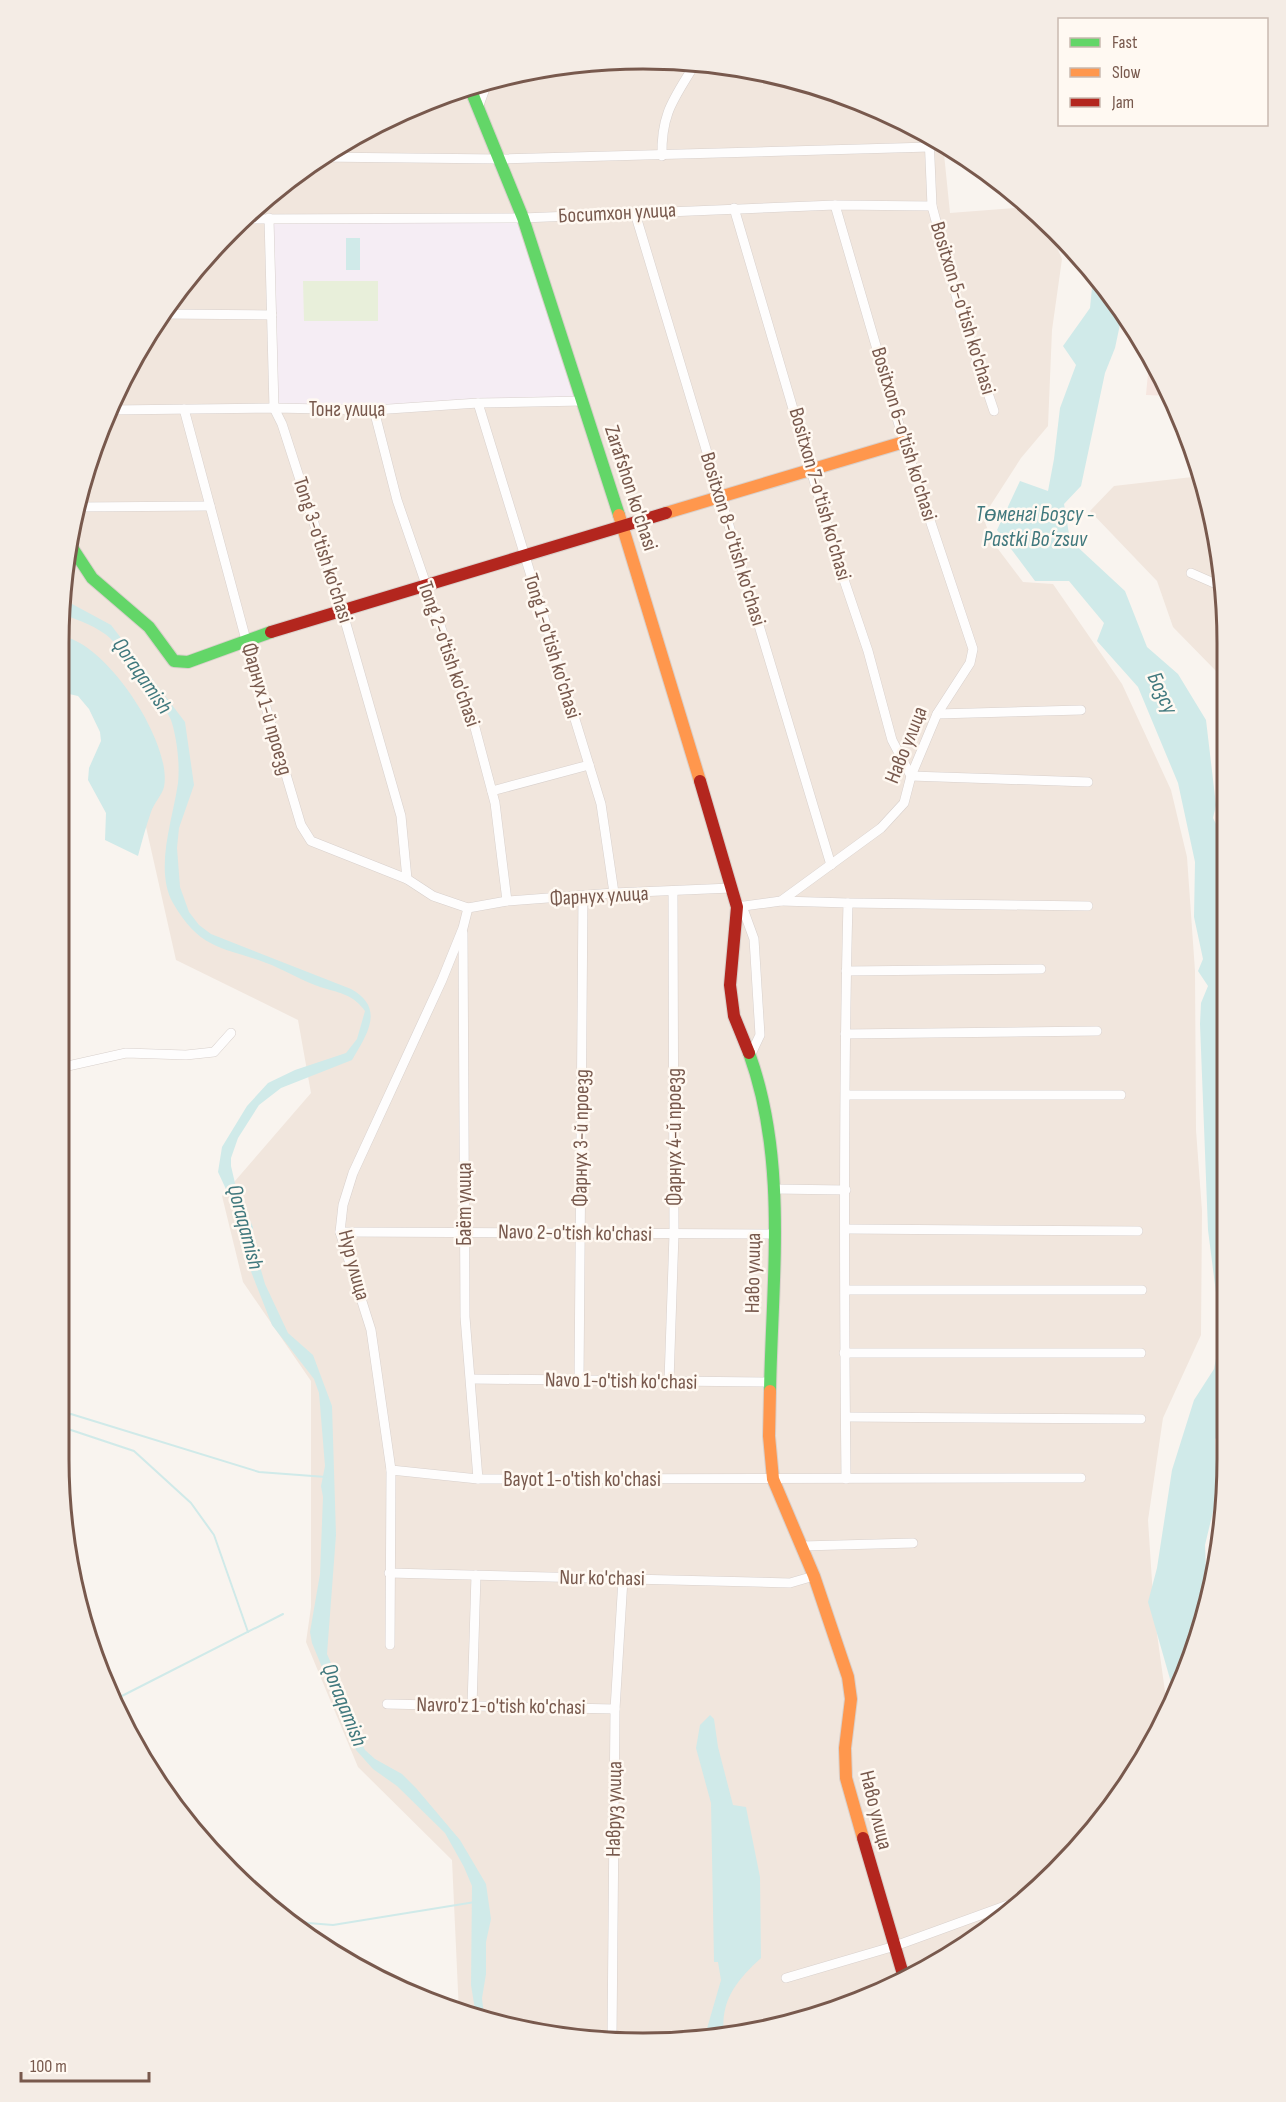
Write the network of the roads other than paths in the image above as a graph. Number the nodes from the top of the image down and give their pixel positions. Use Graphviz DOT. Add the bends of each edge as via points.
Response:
graph roads {
  1 [pos="690,71"];
  2 [pos="484,92"];
  3 [pos="473,95"];
  4 [pos="478,108"];
  5 [pos="930,147"];
  6 [pos="662,156"];
  7 [pos="338,157"];
  8 [pos="500,159"];
  9 [pos="835,205"];
  10 [pos="932,206"];
  11 [pos="735,208"];
  12 [pos="635,213"];
  13 [pos="257,218"];
  14 [pos="269,218"];
  15 [pos="523,218"];
  16 [pos="173,314"];
  17 [pos="272,315"];
  18 [pos="583,401"];
  19 [pos="478,403"];
  20 [pos="274,408"];
  21 [pos="184,409"];
  22 [pos="119,410"];
  23 [pos="374,410"];
  24 [pos="994,411"];
  25 [pos="904,442"];
  26 [pos="813,470"];
  27 [pos="721,498"];
  28 [pos="210,506"];
  29 [pos="86,507"];
  30 [pos="623,526"];
  31 [pos="76,554"];
  32 [pos="524,557"];
  33 [pos="1191,573"];
  34 [pos="1214,583"];
  35 [pos="426,586"];
  36 [pos="342,610"];
  37 [pos="246,640"];
  38 [pos="970,663"];
  39 [pos="1081,710"];
  40 [pos="937,714"];
  41 [pos="590,765"];
  42 [pos="911,776"];
  43 [pos="1088,782"];
  44 [pos="492,791"];
  45 [pos="831,865"];
  46 [pos="407,879"];
  47 [pos="731,888"];
  48 [pos="673,892"];
  49 [pos="614,893"];
  50 [pos="583,896"];
  51 [pos="507,901"];
  52 [pos="781,901"];
  53 [pos="848,903"];
  54 [pos="1088,906"];
  55 [pos="739,907"];
  56 [pos="468,908"];
  57 [pos="463,928"];
  58 [pos="1041,969"];
  59 [pos="846,971"];
  60 [pos="1097,1031"];
  61 [pos="231,1033"];
  62 [pos="845,1034"];
  63 [pos="750,1056"];
  64 [pos="69,1066"];
  65 [pos="846,1095"];
  66 [pos="1121,1095"];
  67 [pos="774,1190"];
  68 [pos="846,1190"];
  69 [pos="846,1229"];
  70 [pos="464,1231"];
  71 [pos="1138,1231"];
  72 [pos="340,1232"];
  73 [pos="580,1233"];
  74 [pos="674,1234"];
  75 [pos="773,1234"];
  76 [pos="846,1290"];
  77 [pos="1142,1290"];
  78 [pos="844,1353"];
  79 [pos="1141,1353"];
  80 [pos="471,1379"];
  81 [pos="579,1380"];
  82 [pos="669,1381"];
  83 [pos="770,1382"];
  84 [pos="846,1417"];
  85 [pos="1141,1419"];
  86 [pos="391,1470"];
  87 [pos="1081,1478"];
  88 [pos="478,1479"];
  89 [pos="773,1479"];
  90 [pos="846,1479"];
  91 [pos="913,1543"];
  92 [pos="802,1546"];
  93 [pos="389,1573"];
  94 [pos="476,1575"];
  95 [pos="814,1576"];
  96 [pos="623,1579"];
  97 [pos="390,1645"];
  98 [pos="387,1704"];
  99 [pos="472,1706"];
  100 [pos="615,1709"];
  101 [pos="1003,1905"];
  102 [pos="895,1946"];
  103 [pos="902,1971"];
  104 [pos="786,1978"];
  105 [pos="612,2032"];
  1 -- 6 [label="street" via="670,103 661,132"];
  2 -- 4 [label="street"];
  3 -- 4 [label="street, Zarafshon ko'chasi"];
  4 -- 8 [label="street, Zarafshon ko'chasi"];
  5 -- 6 [label="street"];
  5 -- 10 [label="street"];
  6 -- 8 [label="street"];
  7 -- 8 [label="street"];
  8 -- 15 [label="street, Zarafshon ko'chasi"];
  9 -- 10 [label="street, Боситхон улица"];
  9 -- 11 [label="street, Боситхон улица"];
  9 -- 25 [label="street, Bositxon 6-o'tish ko'chasi"];
  10 -- 24 [label="street, Bositxon 5-o'tish ko'chasi" via="960,310"];
  11 -- 12 [label="street, Боситхон улица"];
  11 -- 26 [label="street, Bositxon 7-o'tish ko'chasi"];
  12 -- 15 [label="street, Боситхон улица"];
  12 -- 27 [label="street, Bositxon 8-o'tish ko'chasi"];
  13 -- 14 [label="street, Боситхон улица"];
  14 -- 15 [label="street, Боситхон улица"];
  14 -- 17 [label="street, Tong 3-o'tish ko'chasi"];
  15 -- 18 [label="street, Zarafshon ko'chasi"];
  16 -- 17 [label="street"];
  17 -- 20 [label="street, Tong 3-o'tish ko'chasi"];
  18 -- 19 [label="street, Тонг улица"];
  18 -- 30 [label="street, Zarafshon ko'chasi"];
  19 -- 23 [label="street, Тонг улица"];
  19 -- 32 [label="street, Tong 1-o'tish ko'chasi"];
  20 -- 21 [label="street, Тонг улица"];
  20 -- 23 [label="street, Тонг улица"];
  20 -- 36 [label="street, Tong 3-o'tish ko'chasi"];
  21 -- 22 [label="street, Тонг улица"];
  21 -- 28 [label="street, Фарнух 1-й проезд"];
  23 -- 35 [label="street, Tong 2-o'tish ko'chasi"];
  25 -- 26 [label="street"];
  25 -- 38 [label="street, Bositxon 6-o'tish ko'chasi" via="973,649"];
  26 -- 27 [label="street"];
  26 -- 42 [label="street, Bositxon 7-o'tish ko'chasi" via="892,740"];
  27 -- 30 [label="street"];
  27 -- 45 [label="street, Bositxon 8-o'tish ko'chasi"];
  28 -- 29 [label="street"];
  28 -- 37 [label="street, Фарнух 1-й проезд"];
  30 -- 32 [label="street"];
  30 -- 47 [label="street, Zarafshon ko'chasi" via="681,709"];
  31 -- 37 [label="street" via="92,578 149,627 174,661 188,662"];
  32 -- 35 [label="street"];
  32 -- 41 [label="street, Tong 1-o'tish ko'chasi"];
  33 -- 34 [label="street"];
  35 -- 36 [label="street"];
  35 -- 44 [label="street, Tong 2-o'tish ko'chasi" via="474,724"];
  36 -- 37 [label="street"];
  36 -- 46 [label="street, Tong 3-o'tish ko'chasi" via="401,816"];
  37 -- 46 [label="street, Фарнух 1-й проезд" via="301,825 311,841"];
  38 -- 40 [label="street, Наво улица"];
  39 -- 40 [label="street"];
  40 -- 42 [label="street, Наво улица"];
  41 -- 44 [label="street"];
  41 -- 49 [label="street, Tong 1-o'tish ko'chasi"];
  42 -- 43 [label="street"];
  42 -- 45 [label="street, Наво улица" via="904,803 881,828"];
  44 -- 51 [label="street, Tong 2-o'tish ko'chasi"];
  45 -- 52 [label="street, Наво улица"];
  46 -- 56 [label="street, Фарнух 1-й проезд" via="433,896"];
  47 -- 48 [label="street, Фарнух улица"];
  47 -- 55 [label="street, Zarafshon ko'chasi"];
  48 -- 49 [label="street, Фарнух улица"];
  48 -- 74 [label="street, Фарнух 4-й проезд"];
  49 -- 50 [label="street, Фарнух улица"];
  50 -- 51 [label="street, Фарнух улица"];
  50 -- 73 [label="street, Фарнух 3-й проезд"];
  51 -- 56 [label="street, Фарнух улица"];
  52 -- 53 [label="street"];
  52 -- 55 [label="street, Наво улица"];
  53 -- 54 [label="street"];
  53 -- 59 [label="street"];
  55 -- 63 [label="street, Наво улица" via="730,985 734,1016"];
  55 -- 63 [label="street" via="754,939 760,1035"];
  56 -- 57 [label="street, Нур улица"];
  57 -- 70 [label="street, Баёт улица"];
  57 -- 72 [label="street, Нур улица" via="353,1173"];
  58 -- 59 [label="street"];
  59 -- 62 [label="street"];
  60 -- 62 [label="street"];
  61 -- 64 [label="street" via="214,1052 126,1053"];
  62 -- 65 [label="street"];
  63 -- 67 [label="street, Наво улица" via="762,1098"];
  65 -- 66 [label="street"];
  65 -- 68 [label="street"];
  67 -- 68 [label="street"];
  67 -- 75 [label="street, Наво улица"];
  68 -- 69 [label="street"];
  69 -- 71 [label="street"];
  69 -- 76 [label="street"];
  70 -- 72 [label="street, Navo 2-o'tish ko'chasi"];
  70 -- 73 [label="street, Navo 2-o'tish ko'chasi"];
  70 -- 80 [label="street, Баёт улица" via="465,1317"];
  72 -- 86 [label="street, Нур улица" via="371,1330"];
  73 -- 74 [label="street, Navo 2-o'tish ko'chasi"];
  73 -- 81 [label="street, Фарнух 3-й проезд"];
  74 -- 75 [label="street, Navo 2-o'tish ko'chasi"];
  74 -- 82 [label="street, Фарнух 4-й проезд"];
  75 -- 83 [label="street, Наво улица"];
  76 -- 77 [label="street"];
  76 -- 78 [label="street"];
  78 -- 79 [label="street"];
  78 -- 84 [label="street"];
  80 -- 81 [label="street, Navo 1-o'tish ko'chasi"];
  80 -- 88 [label="street, Баёт улица"];
  81 -- 82 [label="street, Navo 1-o'tish ko'chasi"];
  82 -- 83 [label="street, Navo 1-o'tish ko'chasi"];
  83 -- 89 [label="street, Наво улица"];
  84 -- 85 [label="street"];
  84 -- 90 [label="street"];
  86 -- 88 [label="street, Bayot 1-o'tish ko'chasi"];
  86 -- 93 [label="street, Нур улица"];
  87 -- 90 [label="street, Bayot 1-o'tish ko'chasi"];
  88 -- 89 [label="street, Bayot 1-o'tish ko'chasi"];
  89 -- 90 [label="street, Bayot 1-o'tish ko'chasi"];
  89 -- 92 [label="street, Наво улица"];
  91 -- 92 [label="street"];
  92 -- 95 [label="street, Наво улица"];
  93 -- 94 [label="street, Nur ko'chasi"];
  93 -- 97 [label="street, Нур улица"];
  94 -- 96 [label="street, Nur ko'chasi"];
  94 -- 99 [label="street"];
  95 -- 96 [label="street, Nur ko'chasi" via="790,1583"];
  95 -- 102 [label="street, Наво улица" via="850,1688 846,1778"];
  96 -- 100 [label="street, Навруз улица"];
  98 -- 99 [label="street, Navro'z 1-o'tish ko'chasi"];
  99 -- 100 [label="street, Navro'z 1-o'tish ko'chasi"];
  100 -- 105 [label="street, Навруз улица"];
  101 -- 102 [label="street"];
  102 -- 103 [label="street, Наво улица"];
  102 -- 104 [label="street"];
}
